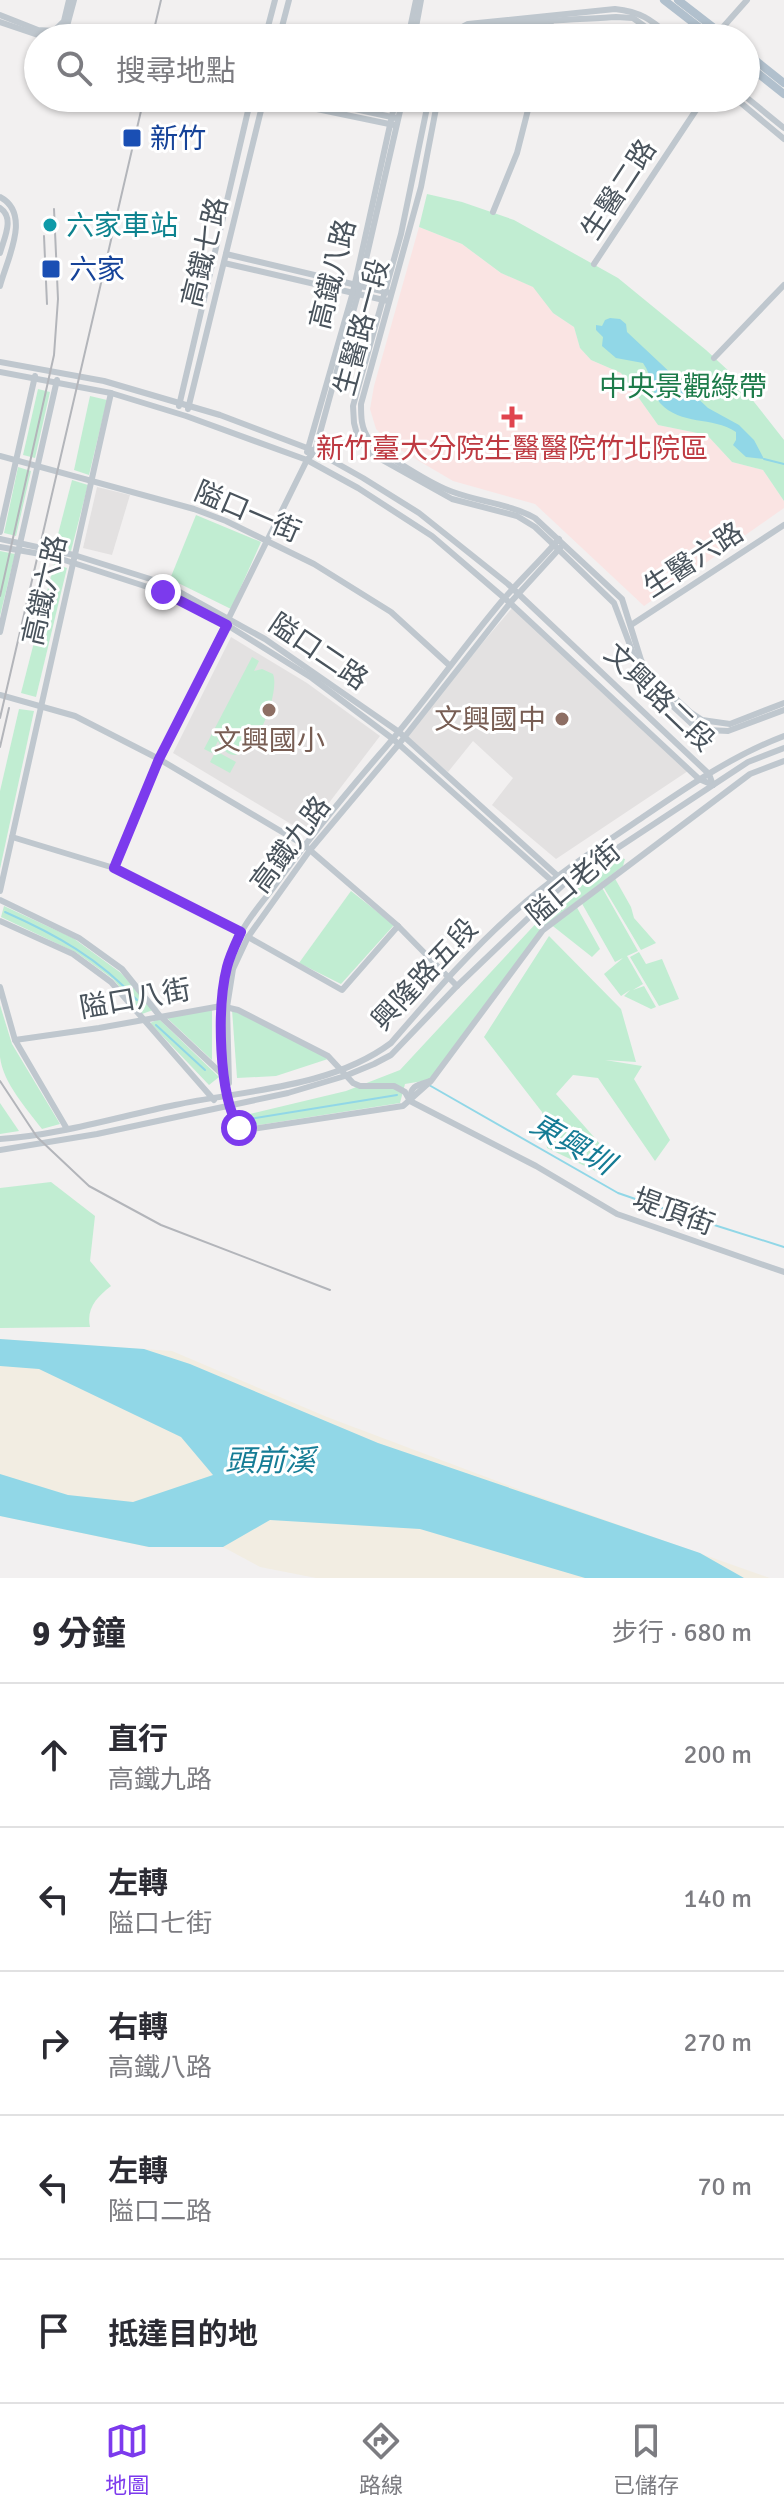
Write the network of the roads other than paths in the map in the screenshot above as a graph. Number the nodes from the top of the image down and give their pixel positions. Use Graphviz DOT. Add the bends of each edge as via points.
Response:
graph roads {
  1 [pos="72,0"];
  2 [pos="275,0"];
  3 [pos="289,0"];
  4 [pos="419,0"];
  5 [pos="664,0"];
  6 [pos="678,0"];
  7 [pos="747,0"];
  8 [pos="0,15"];
  9 [pos="552,19"];
  10 [pos="0,22"];
  11 [pos="24,24"];
  12 [pos="61,24"];
  13 [pos="67,24"];
  14 [pos="269,24"];
  15 [pos="283,24"];
  16 [pos="414,24"];
  17 [pos="468,24"];
  18 [pos="514,24"];
  19 [pos="551,24"];
  20 [pos="641,24"];
  21 [pos="656,24"];
  22 [pos="698,24"];
  23 [pos="703,24"];
  24 [pos="726,24"];
  25 [pos="24,30"];
  26 [pos="760,64"];
  27 [pos="760,75"];
  28 [pos="784,83"];
  29 [pos="784,94"];
  30 [pos="760,108"];
  31 [pos="248,112"];
  32 [pos="261,112"];
  33 [pos="340,112"];
  34 [pos="358,112"];
  35 [pos="395,112"];
  36 [pos="398,112"];
  37 [pos="427,112"];
  38 [pos="435,112"];
  39 [pos="527,112"];
  40 [pos="695,112"];
  41 [pos="752,112"];
  42 [pos="395,122"];
  43 [pos="784,128"];
  44 [pos="423,132"];
  45 [pos="431,135"];
  46 [pos="784,139"];
  47 [pos="0,197"];
  48 [pos="0,208"];
  49 [pos="493,212"];
  50 [pos="0,253"];
  51 [pos="226,254"];
  52 [pos="224,263"];
  53 [pos="594,264"];
  54 [pos="784,285"];
  55 [pos="0,286"];
  56 [pos="356,289"];
  57 [pos="388,297"];
  58 [pos="714,358"];
  59 [pos="0,362"];
  60 [pos="36,368"];
  61 [pos="0,372"];
  62 [pos="59,373"];
  63 [pos="34,379"];
  64 [pos="55,384"];
  65 [pos="111,393"];
  66 [pos="180,403"];
  67 [pos="189,406"];
  68 [pos="177,413"];
  69 [pos="186,416"];
  70 [pos="307,448"];
  71 [pos="315,451"];
  72 [pos="0,456"];
  73 [pos="16,460"];
  74 [pos="307,460"];
  75 [pos="37,465"];
  76 [pos="92,482"];
  77 [pos="784,525"];
  78 [pos="0,532"];
  79 [pos="0,539"];
  80 [pos="268,542"];
  81 [pos="559,544"];
  82 [pos="19,546"];
  83 [pos="0,547"];
  84 [pos="73,559"];
  85 [pos="516,592"];
  86 [pos="507,601"];
  87 [pos="228,623"];
  88 [pos="628,627"];
  89 [pos="0,632"];
  90 [pos="449,665"];
  91 [pos="0,695"];
  92 [pos="784,703"];
  93 [pos="40,704"];
  94 [pos="784,710"];
  95 [pos="784,736"];
  96 [pos="399,738"];
  97 [pos="784,748"];
  98 [pos="159,759"];
  99 [pos="784,761"];
  100 [pos="709,774"];
  101 [pos="699,779"];
  102 [pos="713,785"];
  103 [pos="12,837"];
  104 [pos="307,848"];
  105 [pos="114,868"];
  106 [pos="555,878"];
  107 [pos="563,885"];
  108 [pos="0,891"];
  109 [pos="0,900"];
  110 [pos="0,921"];
  111 [pos="398,926"];
  112 [pos="241,932"];
  113 [pos="248,937"];
  114 [pos="447,977"];
  115 [pos="457,986"];
  116 [pos="0,987"];
  117 [pos="224,1006"];
  118 [pos="159,1015"];
  119 [pos="141,1019"];
  120 [pos="15,1040"];
  121 [pos="343,1072"];
  122 [pos="224,1076"];
  123 [pos="431,1081"];
  124 [pos="415,1085"];
  125 [pos="394,1086"];
  126 [pos="228,1095"];
  127 [pos="214,1097"];
  128 [pos="410,1101"];
  129 [pos="216,1107"];
  130 [pos="231,1111"];
  131 [pos="67,1128"];
  132 [pos="0,1139"];
  133 [pos="70,1140"];
  134 [pos="0,1150"];
  135 [pos="784,1272"];
  1 -- 12 [label="street"];
  1 -- 13 [label="street"];
  2 -- 14 [label="street"];
  3 -- 15 [label="street"];
  4 -- 16 [label="street"];
  5 -- 22 [label="main road"];
  6 -- 23 [label="main road"];
  7 -- 24 [label="street"];
  8 -- 11 [label="street"];
  9 -- 17 [label="street"];
  9 -- 18 [label="street"];
  9 -- 19 [label="street"];
  9 -- 20 [label="street" via="616,17"];
  9 -- 21 [label="street" via="615,9 634,11"];
  10 -- 25 [label="street"];
  26 -- 28 [label="main road"];
  27 -- 29 [label="main road"];
  30 -- 43 [label="street"];
  31 -- 66 [label="street, 高鐵七路"];
  32 -- 51 [label="street, 高鐵七路"];
  33 -- 42 [label="street"];
  34 -- 42 [label="street"];
  35 -- 42 [label="street, 高鐵八路"];
  36 -- 42 [label="street, 高鐵八路"];
  37 -- 44 [label="street, 生醫路一段"];
  38 -- 45 [label="street, 生醫路一段"];
  39 -- 49 [label="street"];
  40 -- 53 [label="street, 生醫二路"];
  41 -- 46 [label="street"];
  42 -- 56 [label="street, 高鐵八路"];
  44 -- 45 [label="street"];
  44 -- 57 [label="street, 生醫路一段"];
  45 -- 57 [label="street, 生醫路一段"];
  47 -- 55 [label="street" via="13,206 17,226"];
  48 -- 50 [label="street" via="9,218"];
  51 -- 52 [label="street, 高鐵七路"];
  51 -- 56 [label="street"];
  52 -- 56 [label="street"];
  52 -- 67 [label="street, 高鐵七路"];
  54 -- 58 [label="street"];
  56 -- 57 [label="street"];
  56 -- 70 [label="street, 高鐵八路"];
  56 -- 71 [label="street, 高鐵八路"];
  57 -- 81 [label="street, 生醫路一段" via="361,404 367,437 376,448 449,491 535,518"];
  59 -- 60 [label="street, 文興路二段"];
  60 -- 62 [label="street, 文興路二段"];
  60 -- 63 [label="street"];
  61 -- 63 [label="street, 文興路二段"];
  62 -- 64 [label="street"];
  62 -- 66 [label="street, 文興路二段"];
  63 -- 64 [label="street, 文興路二段"];
  63 -- 73 [label="street"];
  64 -- 65 [label="street, 文興路二段"];
  64 -- 75 [label="street"];
  65 -- 68 [label="street, 文興路二段"];
  65 -- 76 [label="street, 高鐵六路"];
  66 -- 67 [label="street, 文興路二段"];
  66 -- 68 [label="street, 高鐵七路"];
  67 -- 69 [label="street, 高鐵七路"];
  67 -- 70 [label="street, 文興路二段"];
  68 -- 69 [label="street, 文興路二段"];
  69 -- 74 [label="street, 文興路二段"];
  70 -- 71 [label="street, 文興路二段"];
  70 -- 74 [label="street, 高鐵八路"];
  71 -- 74 [label="street, 高鐵八路"];
  71 -- 85 [label="street, 文興路二段" via="419,513"];
  72 -- 73 [label="street, 隘口一街"];
  73 -- 75 [label="street, 隘口一街"];
  73 -- 78 [label="street"];
  74 -- 80 [label="street, 高鐵八路"];
  74 -- 86 [label="street, 文興路二段" via="432,536"];
  75 -- 76 [label="street, 隘口一街"];
  75 -- 82 [label="street"];
  76 -- 80 [label="street, 隘口一街" via="194,509"];
  76 -- 84 [label="street, 高鐵六路"];
  77 -- 88 [label="street, 生醫六路"];
  79 -- 82 [label="street, 隘口二路"];
  80 -- 87 [label="street, 高鐵八路"];
  80 -- 90 [label="street, 隘口一街" via="391,612"];
  81 -- 85 [label="street, 高鐵九路"];
  81 -- 88 [label="street, 生醫路一段" via="614,603"];
  82 -- 83 [label="street, 隘口二路"];
  82 -- 84 [label="street, 隘口二路"];
  82 -- 89 [label="street"];
  84 -- 87 [label="street, 隘口二路"];
  84 -- 93 [label="street, 高鐵六路"];
  85 -- 86 [label="street, 高鐵九路"];
  85 -- 100 [label="street, 文興路二段"];
  86 -- 90 [label="street, 高鐵九路"];
  86 -- 96 [label="street, 高鐵九路"];
  86 -- 101 [label="street, 文興路二段"];
  87 -- 96 [label="street, 隘口二路"];
  87 -- 98 [label="street, 高鐵八路"];
  88 -- 92 [label="street" via="650,675 702,720 730,724"];
  88 -- 94 [label="street" via="633,656 648,683 692,724 728,731"];
  90 -- 96 [label="street, 高鐵九路"];
  91 -- 93 [label="street"];
  93 -- 98 [label="street"];
  93 -- 103 [label="street, 高鐵六路"];
  95 -- 100 [label="street, 興隆路五段"];
  96 -- 104 [label="street, 高鐵九路"];
  96 -- 106 [label="street, 隘口二路"];
  97 -- 102 [label="street, 興隆路五段" via="748,762"];
  98 -- 104 [label="street"];
  98 -- 105 [label="street, 高鐵八路"];
  99 -- 123 [label="street, 隘口老街" via="750,774 543,930"];
  100 -- 101 [label="street, 興隆路五段"];
  100 -- 102 [label="street, 文興路二段"];
  101 -- 102 [label="street, 文興路二段"];
  101 -- 106 [label="street, 興隆路五段"];
  102 -- 107 [label="street, 興隆路五段"];
  103 -- 105 [label="street"];
  103 -- 108 [label="street, 高鐵六路"];
  104 -- 111 [label="street"];
  104 -- 112 [label="street, 高鐵九路"];
  104 -- 113 [label="street, 高鐵九路"];
  105 -- 112 [label="street"];
  106 -- 107 [label="street, 隘口二路"];
  106 -- 114 [label="street, 興隆路五段"];
  107 -- 115 [label="street, 興隆路五段"];
  109 -- 118 [label="street" via="100,953 122,969"];
  110 -- 119 [label="street" via="73,954 111,982"];
  111 -- 113 [label="street" via="342,990"];
  111 -- 114 [label="street"];
  112 -- 117 [label="street, 高鐵九路" via="227,967"];
  113 -- 117 [label="street, 高鐵九路"];
  114 -- 115 [label="street"];
  114 -- 121 [label="street, 興隆路五段" via="391,1043"];
  115 -- 121 [label="street, 興隆路五段" via="391,1055"];
  116 -- 120 [label="street"];
  117 -- 118 [label="street, 隘口八街"];
  117 -- 121 [label="street, 隘口八街" via="328,1056"];
  117 -- 122 [label="street, 高鐵九路"];
  117 -- 126 [label="street, 高鐵九路"];
  118 -- 119 [label="street, 隘口八街"];
  118 -- 122 [label="street"];
  119 -- 120 [label="street, 隘口八街"];
  119 -- 127 [label="street"];
  120 -- 131 [label="street"];
  121 -- 125 [label="street" via="360,1086"];
  121 -- 126 [label="street, 興隆路五段"];
  121 -- 130 [label="street, 興隆路五段"];
  122 -- 126 [label="street, 高鐵九路"];
  123 -- 124 [label="street"];
  123 -- 128 [label="street, 隘口老街"];
  124 -- 125 [label="street"];
  124 -- 128 [label="street"];
  125 -- 128 [label="street, 堤頂街"];
  126 -- 127 [label="street, 興隆路五段"];
  126 -- 130 [label="street"];
  127 -- 129 [label="street"];
  127 -- 131 [label="street, 興隆路五段"];
  128 -- 130 [label="street, 隘口老街" via="252,1129 239,1128"];
  128 -- 135 [label="street, 堤頂街" via="617,1214"];
  129 -- 130 [label="street, 興隆路五段"];
  129 -- 133 [label="street, 興隆路五段"];
  131 -- 132 [label="street, 興隆路五段"];
  131 -- 133 [label="street"];
  133 -- 134 [label="street, 興隆路五段"];
}
